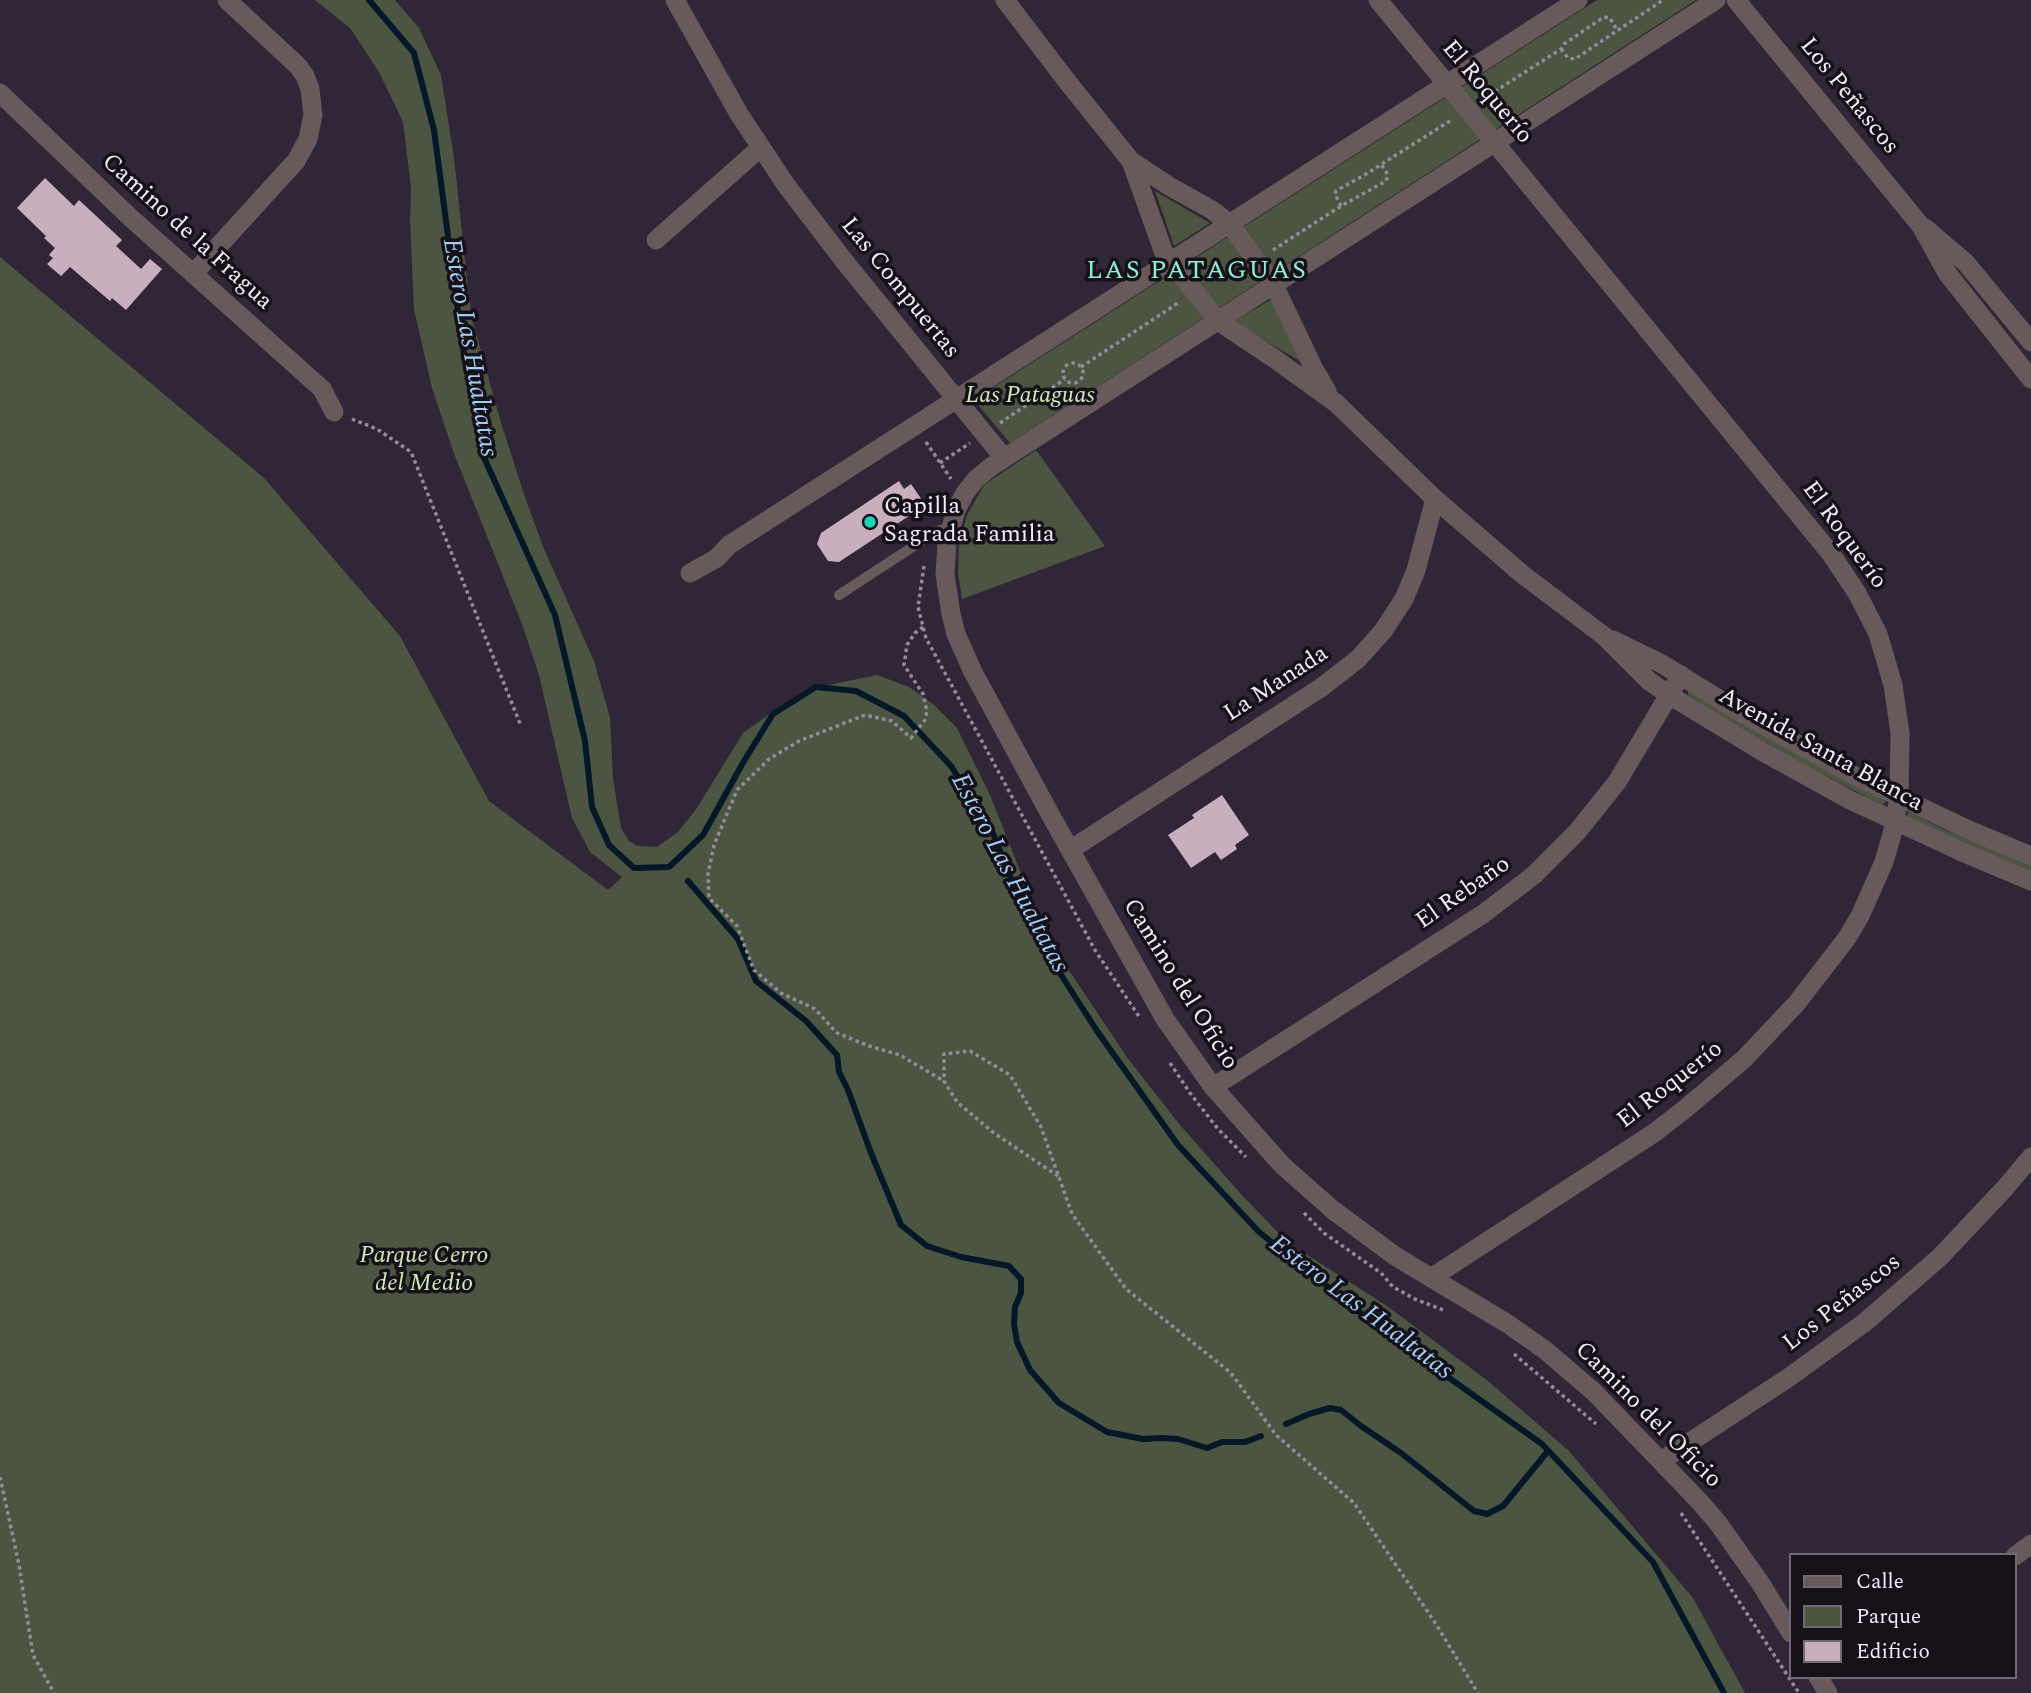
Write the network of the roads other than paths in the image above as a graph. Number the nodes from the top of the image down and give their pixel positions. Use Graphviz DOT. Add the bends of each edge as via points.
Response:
graph roads {
  1 [pos="227,0"];
  2 [pos="675,0"];
  3 [pos="1005,0"];
  4 [pos="1377,0"];
  5 [pos="1578,0"];
  6 [pos="1716,0"];
  7 [pos="1736,0"];
  8 [pos="1447,84"];
  9 [pos="0,93"];
  10 [pos="1495,142"];
  11 [pos="760,148"];
  12 [pos="1131,161"];
  13 [pos="1230,224"];
  14 [pos="1921,226"];
  15 [pos="656,240"];
  16 [pos="1170,263"];
  17 [pos="193,274"];
  18 [pos="1274,285"];
  19 [pos="1218,321"];
  20 [pos="2031,342"];
  21 [pos="2031,379"];
  22 [pos="957,400"];
  23 [pos="1336,403"];
  24 [pos="334,412"];
  25 [pos="1004,458"];
  26 [pos="1435,499"];
  27 [pos="951,528"];
  28 [pos="690,573"];
  29 [pos="839,595"];
  30 [pos="1604,636"];
  31 [pos="1681,676"];
  32 [pos="1669,695"];
  33 [pos="1899,798"];
  34 [pos="1895,822"];
  35 [pos="1070,850"];
  36 [pos="2031,856"];
  37 [pos="2031,881"];
  38 [pos="1213,1087"];
  39 [pos="2031,1157"];
  40 [pos="1431,1278"];
  41 [pos="1661,1461"];
  42 [pos="1790,1631"];
  1 -- 17 [label="street" via="298,66 310,89 313,116 296,161"];
  2 -- 11 [label="street, Las Compuertas"];
  3 -- 12 [label="street, Avenida Santa Blanca"];
  4 -- 8 [label="street, El Roquerío"];
  5 -- 8 [label="street"];
  6 -- 10 [label="street, Camino del Oficio"];
  7 -- 14 [label="street, Los Peñascos"];
  8 -- 10 [label="street, El Roquerío"];
  8 -- 13 [label="street"];
  9 -- 17 [label="street, Camino de la Fragua"];
  10 -- 18 [label="street, Camino del Oficio"];
  10 -- 33 [label="street, El Roquerío" via="1846,575 1878,634 1893,685 1900,733"];
  11 -- 15 [label="street"];
  11 -- 22 [label="street, Las Compuertas"];
  12 -- 13 [label="street, Avenida Santa Blanca"];
  12 -- 16 [label="street, Avenida Santa Blanca"];
  13 -- 16 [label="street"];
  13 -- 18 [label="street, Avenida Santa Blanca"];
  14 -- 20 [label="street, Los Peñascos" via="1966,263"];
  14 -- 21 [label="street, Los Peñascos" via="1947,273"];
  16 -- 19 [label="street, Avenida Santa Blanca"];
  16 -- 22 [label="street"];
  17 -- 24 [label="street, Camino de la Fragua" via="323,389"];
  18 -- 19 [label="street, Camino del Oficio"];
  18 -- 23 [label="street, Avenida Santa Blanca" via="1314,369"];
  19 -- 23 [label="street, Avenida Santa Blanca"];
  19 -- 25 [label="street, Camino del Oficio"];
  22 -- 25 [label="street, Las Compuertas"];
  22 -- 28 [label="street"];
  23 -- 26 [label="street, Avenida Santa Blanca"];
  25 -- 27 [label="street, Camino del Oficio" via="965,494"];
  26 -- 30 [label="street, Avenida Santa Blanca"];
  26 -- 35 [label="street, La Manada" via="1404,598 1358,659"];
  27 -- 29 [label="lane" via="937,531"];
  27 -- 35 [label="street, Camino del Oficio" via="945,574 956,634"];
  30 -- 31 [label="street, Avenida Santa Blanca"];
  30 -- 32 [label="street, Avenida Santa Blanca"];
  31 -- 32 [label="street, El Rebaño"];
  31 -- 33 [label="street, Avenida Santa Blanca"];
  32 -- 34 [label="street, Avenida Santa Blanca" via="1794,770"];
  32 -- 38 [label="street, El Rebaño" via="1597,808 1534,875 1483,914"];
  33 -- 34 [label="street, El Roquerío"];
  33 -- 36 [label="street, Avenida Santa Blanca"];
  34 -- 37 [label="street, Avenida Santa Blanca"];
  34 -- 40 [label="street, El Roquerío" via="1873,889 1847,938 1797,1004 1744,1059 1654,1133"];
  35 -- 38 [label="street, Camino del Oficio" via="1165,1018"];
  38 -- 40 [label="street, Camino del Oficio" via="1307,1188 1360,1231"];
  39 -- 41 [label="street, Los Peñascos" via="1940,1257 1864,1323"];
  40 -- 41 [label="street, Camino del Oficio" via="1545,1350 1594,1392"];
  41 -- 42 [label="street, Camino del Oficio" via="1718,1523"];
}
